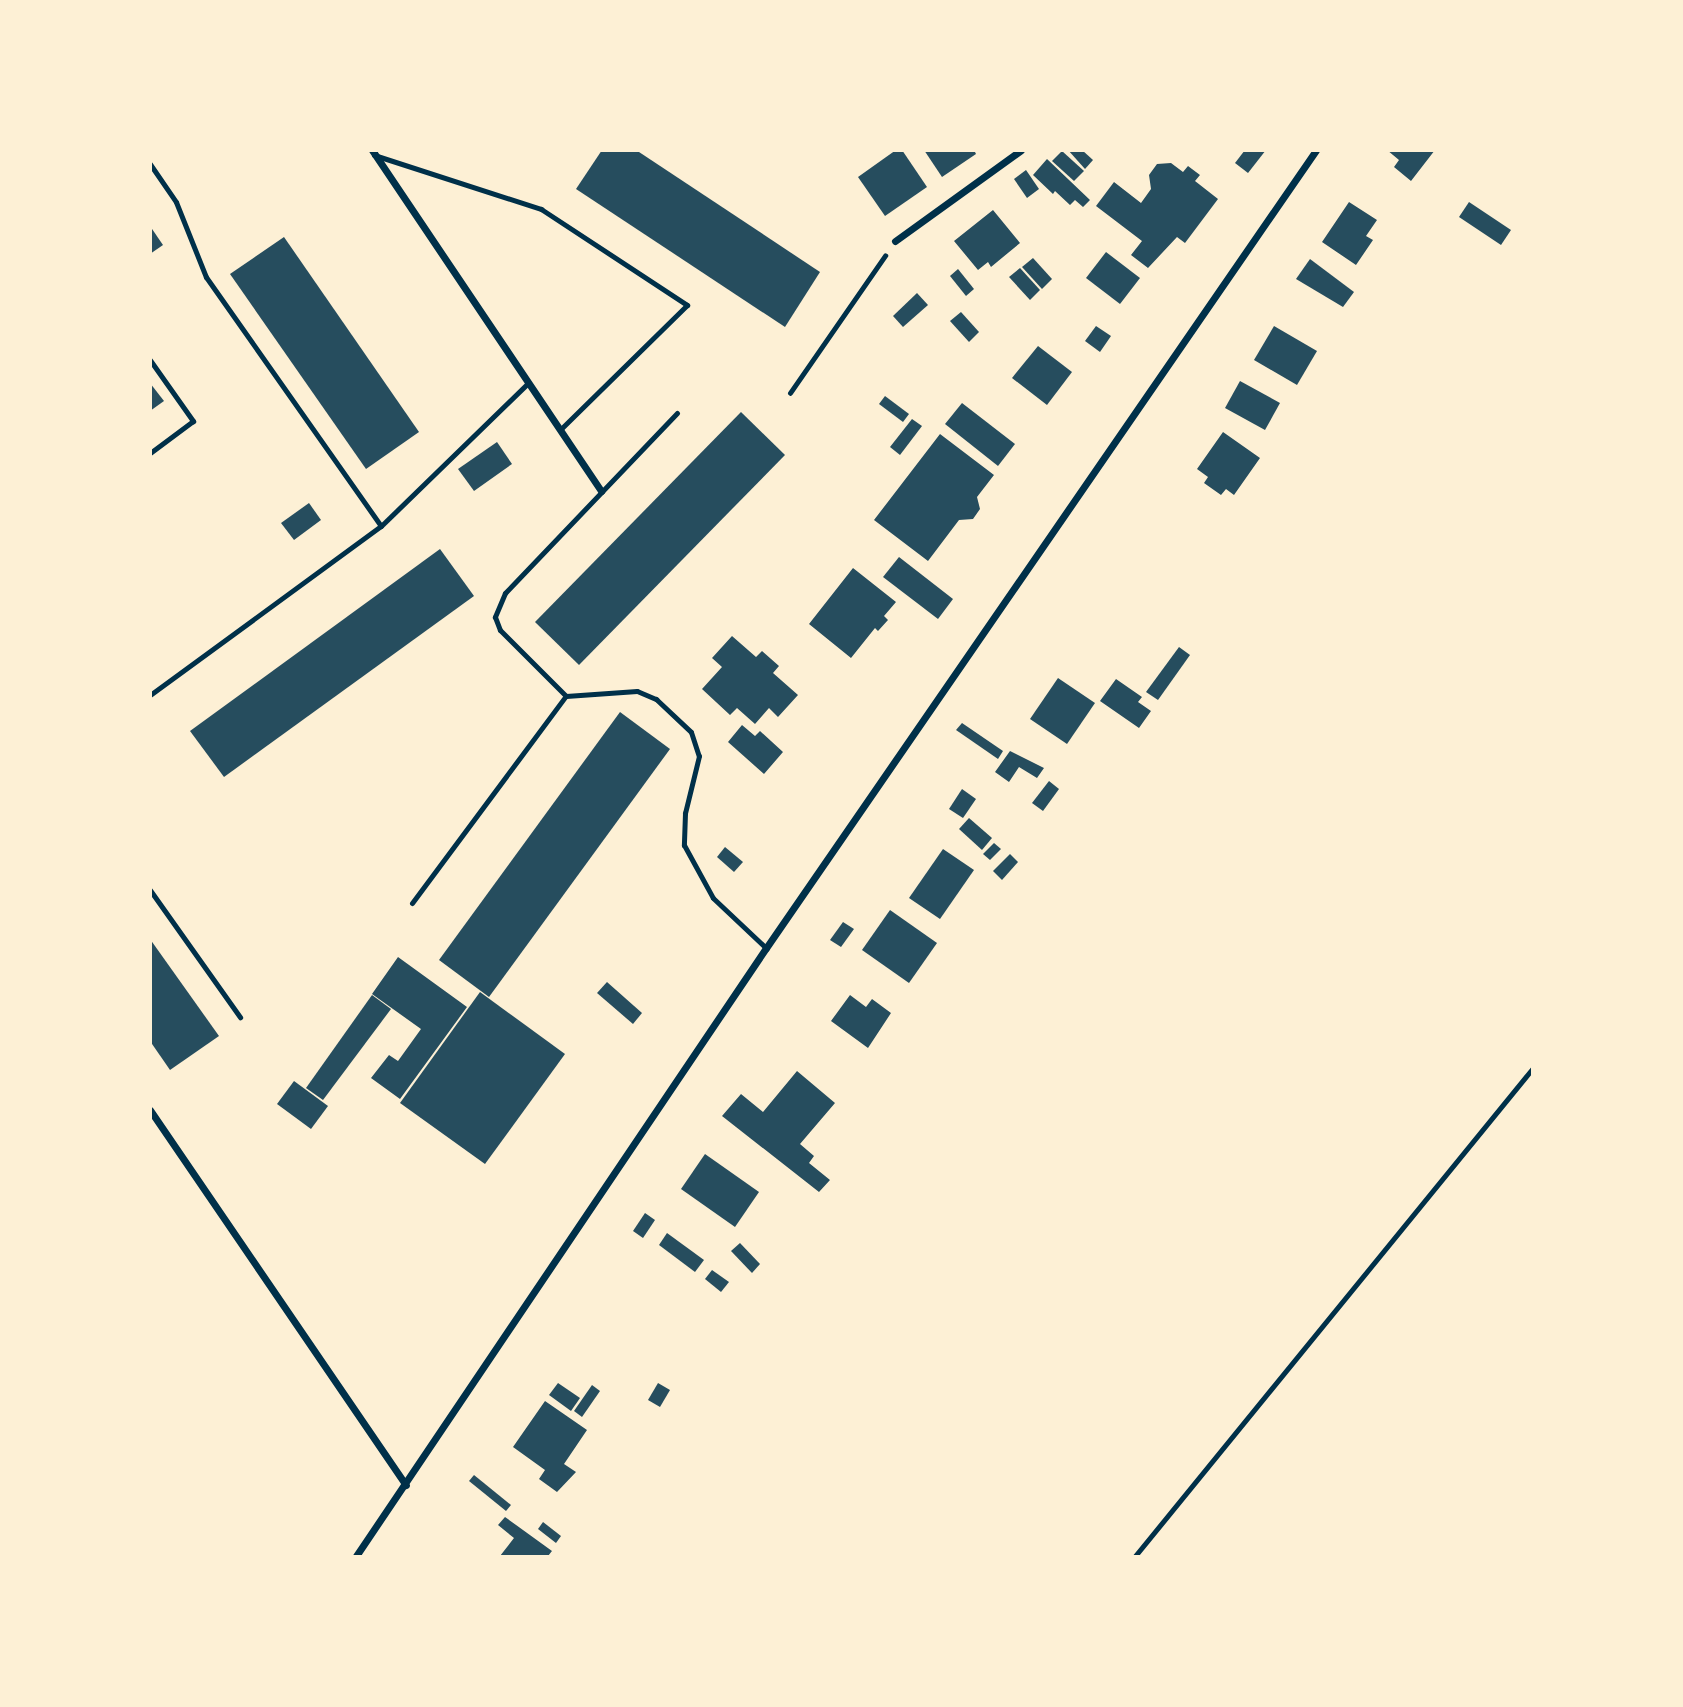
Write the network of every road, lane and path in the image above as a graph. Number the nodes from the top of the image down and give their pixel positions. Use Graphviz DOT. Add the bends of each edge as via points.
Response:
graph roads {
  1 [pos="1021,150"];
  2 [pos="1316,150"];
  3 [pos="373,153"];
  4 [pos="150,164"];
  5 [pos="895,241"];
  6 [pos="150,360"];
  7 [pos="529,382"];
  8 [pos="790,393"];
  9 [pos="677,413"];
  10 [pos="560,430"];
  11 [pos="150,453"];
  12 [pos="601,491"];
  13 [pos="381,526"];
  14 [pos="150,695"];
  15 [pos="566,696"];
  16 [pos="150,890"];
  17 [pos="412,903"];
  18 [pos="766,948"];
  19 [pos="240,1017"];
  20 [pos="1532,1069"];
  21 [pos="150,1110"];
  22 [pos="406,1485"];
  23 [pos="356,1556"];
  24 [pos="1135,1556"];
  1 -- 5 [label="street"];
  2 -- 18 [label="street"];
  3 -- 7 [label="street"];
  3 -- 10 [label="lane" via="514,196 541,209 687,305"];
  4 -- 13 [label="lane" via="176,202 206,278"];
  5 -- 8 [label="path"];
  6 -- 11 [label="lane" via="193,421"];
  7 -- 10 [label="street"];
  7 -- 13 [label="lane"];
  9 -- 12 [label="lane"];
  10 -- 12 [label="street"];
  12 -- 15 [label="lane" via="505,593 495,617 500,630"];
  13 -- 14 [label="lane"];
  15 -- 17 [label="lane"];
  15 -- 18 [label="lane" via="636,691 656,699 691,732 699,756 685,813 684,845 713,898"];
  16 -- 19 [label="lane"];
  18 -- 22 [label="street"];
  20 -- 24 [label="lane"];
  21 -- 22 [label="street"];
  22 -- 23 [label="street"];
}
